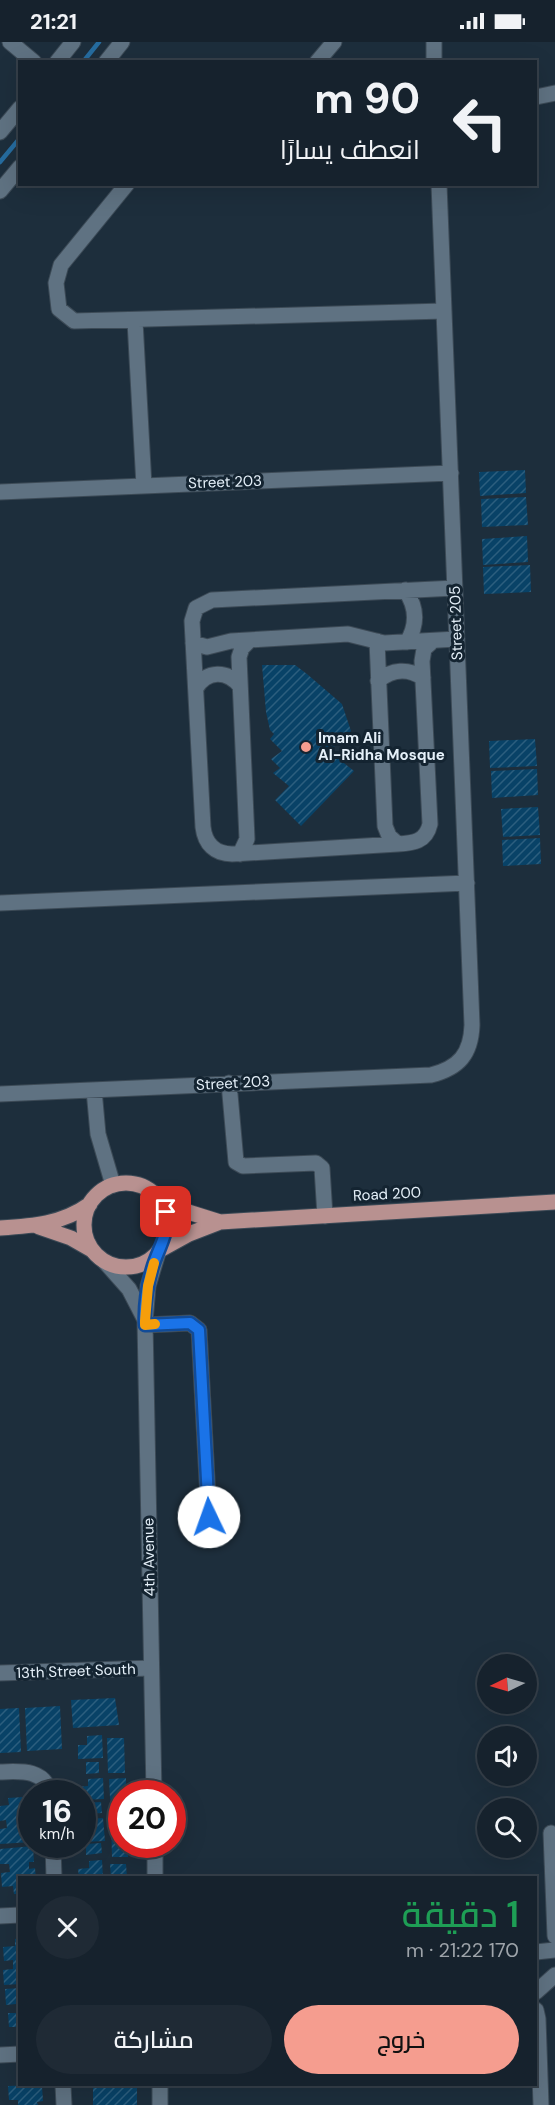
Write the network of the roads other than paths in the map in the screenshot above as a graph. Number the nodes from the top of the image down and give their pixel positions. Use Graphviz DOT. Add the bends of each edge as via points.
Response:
graph roads {
  1 [pos="10,42"];
  2 [pos="74,42"];
  3 [pos="122,42"];
  4 [pos="334,42"];
  5 [pos="434,42"];
  6 [pos="32,60"];
  7 [pos="59,60"];
  8 [pos="108,60"];
  9 [pos="319,60"];
  10 [pos="434,60"];
  11 [pos="555,93"];
  12 [pos="537,97"];
  13 [pos="18,110"];
  14 [pos="0,132"];
  15 [pos="18,169"];
  16 [pos="125,186"];
  17 [pos="439,186"];
  18 [pos="0,191"];
  19 [pos="444,311"];
  20 [pos="135,321"];
  21 [pos="451,473"];
  22 [pos="144,486"];
  23 [pos="0,492"];
  24 [pos="455,588"];
  25 [pos="405,590"];
  26 [pos="457,639"];
  27 [pos="250,640"];
  28 [pos="376,641"];
  29 [pos="433,641"];
  30 [pos="407,642"];
  31 [pos="193,643"];
  32 [pos="423,678"];
  33 [pos="378,681"];
  34 [pos="240,686"];
  35 [pos="196,688"];
  36 [pos="398,844"];
  37 [pos="240,854"];
  38 [pos="467,883"];
  39 [pos="0,903"];
  40 [pos="462,1060"];
  41 [pos="229,1083"];
  42 [pos="94,1090"];
  43 [pos="0,1094"];
  44 [pos="113,1185"];
  45 [pos="153,1193"];
  46 [pos="555,1202"];
  47 [pos="90,1204"];
  48 [pos="325,1216"];
  49 [pos="220,1222"];
  50 [pos="36,1226"];
  51 [pos="0,1228"];
  52 [pos="92,1250"];
  53 [pos="159,1251"];
  54 [pos="105,1262"];
  55 [pos="145,1323"];
  56 [pos="209,1517"];
  57 [pos="151,1668"];
  58 [pos="0,1673"];
  59 [pos="0,1772"];
  60 [pos="43,1780"];
  61 [pos="154,1780"];
  62 [pos="551,1833"];
  63 [pos="53,1858"];
  64 [pos="155,1858"];
  65 [pos="54,1876"];
  66 [pos="155,1876"];
  67 [pos="18,1915"];
  68 [pos="0,1916"];
  69 [pos="555,1936"];
  70 [pos="555,1950"];
  71 [pos="537,1952"];
  72 [pos="555,1975"];
  73 [pos="537,1991"];
  74 [pos="537,2014"];
  75 [pos="18,2054"];
  76 [pos="0,2055"];
  77 [pos="63,2086"];
  78 [pos="160,2086"];
  79 [pos="64,2105"];
  80 [pos="160,2105"];
  81 [pos="541,2105"];
  1 -- 6 [label="street"];
  2 -- 7 [label="street"];
  3 -- 8 [label="street"];
  4 -- 9 [label="street"];
  5 -- 10 [label="street"];
  11 -- 12 [label="street"];
  13 -- 14 [label="street"];
  15 -- 18 [label="street"];
  16 -- 20 [label="street" via="61,265 56,283 59,309 74,321"];
  17 -- 19 [label="street, Street 205"];
  19 -- 20 [label="street"];
  19 -- 21 [label="street, Street 205"];
  20 -- 22 [label="street"];
  21 -- 22 [label="street, Street 203"];
  21 -- 24 [label="street, Street 205"];
  22 -- 23 [label="street, Street 203"];
  24 -- 25 [label="street"];
  24 -- 26 [label="street, Street 205"];
  25 -- 30 [label="street" via="416,616"];
  25 -- 31 [label="street" via="212,600 200,604 193,614"];
  26 -- 29 [label="street"];
  26 -- 38 [label="street, Street 205"];
  27 -- 28 [label="street" via="348,634"];
  27 -- 31 [label="street" via="207,646"];
  27 -- 34 [label="street" via="239,657"];
  28 -- 30 [label="street"];
  28 -- 33 [label="street"];
  29 -- 30 [label="street"];
  29 -- 32 [label="street" via="422,655"];
  31 -- 35 [label="street"];
  32 -- 33 [label="street" via="400,671"];
  32 -- 36 [label="street" via="430,824 420,840"];
  33 -- 36 [label="street" via="385,826"];
  34 -- 35 [label="street" via="230,677 217,674 204,678"];
  34 -- 37 [label="street" via="247,839"];
  35 -- 37 [label="street" via="204,835 218,852"];
  36 -- 37 [label="street"];
  38 -- 39 [label="street"];
  38 -- 40 [label="street, Street 205" via="472,1032"];
  40 -- 41 [label="street, Street 203" via="431,1075"];
  41 -- 42 [label="street, Street 203"];
  41 -- 48 [label="street" via="236,1162 243,1166 313,1162 320,1165"];
  42 -- 43 [label="street, Street 203"];
  42 -- 44 [label="street" via="98,1134"];
  44 -- 45 [label="main road" via="134,1184"];
  44 -- 47 [label="main road"];
  45 -- 49 [label="main road, Road 200" via="185,1211"];
  45 -- 53 [label="main road" via="161,1201 168,1223"];
  46 -- 48 [label="main road, Road 200"];
  47 -- 50 [label="main road" via="64,1219"];
  47 -- 52 [label="main road" via="84,1222"];
  48 -- 49 [label="main road, Road 200"];
  49 -- 53 [label="main road, Road 200"];
  50 -- 51 [label="main road"];
  50 -- 52 [label="main road"];
  52 -- 54 [label="main road"];
  53 -- 54 [label="main road" via="133,1267"];
  53 -- 55 [label="street, 4th Avenue" via="148,1286"];
  54 -- 55 [label="street, 4th Avenue" via="129,1288"];
  55 -- 56 [label="street" via="190,1323 199,1330"];
  55 -- 57 [label="street, 4th Avenue"];
  57 -- 58 [label="street, 13th Street South"];
  57 -- 61 [label="street, 4th Avenue"];
  59 -- 60 [label="street" via="30,1772"];
  62 -- 69 [label="street"];
  63 -- 65 [label="street"];
  64 -- 66 [label="street"];
  67 -- 68 [label="street"];
  70 -- 71 [label="street"];
  72 -- 73 [label="street"];
  74 -- 81 [label="street"];
  75 -- 76 [label="street"];
  77 -- 79 [label="street"];
  78 -- 80 [label="street"];
}
